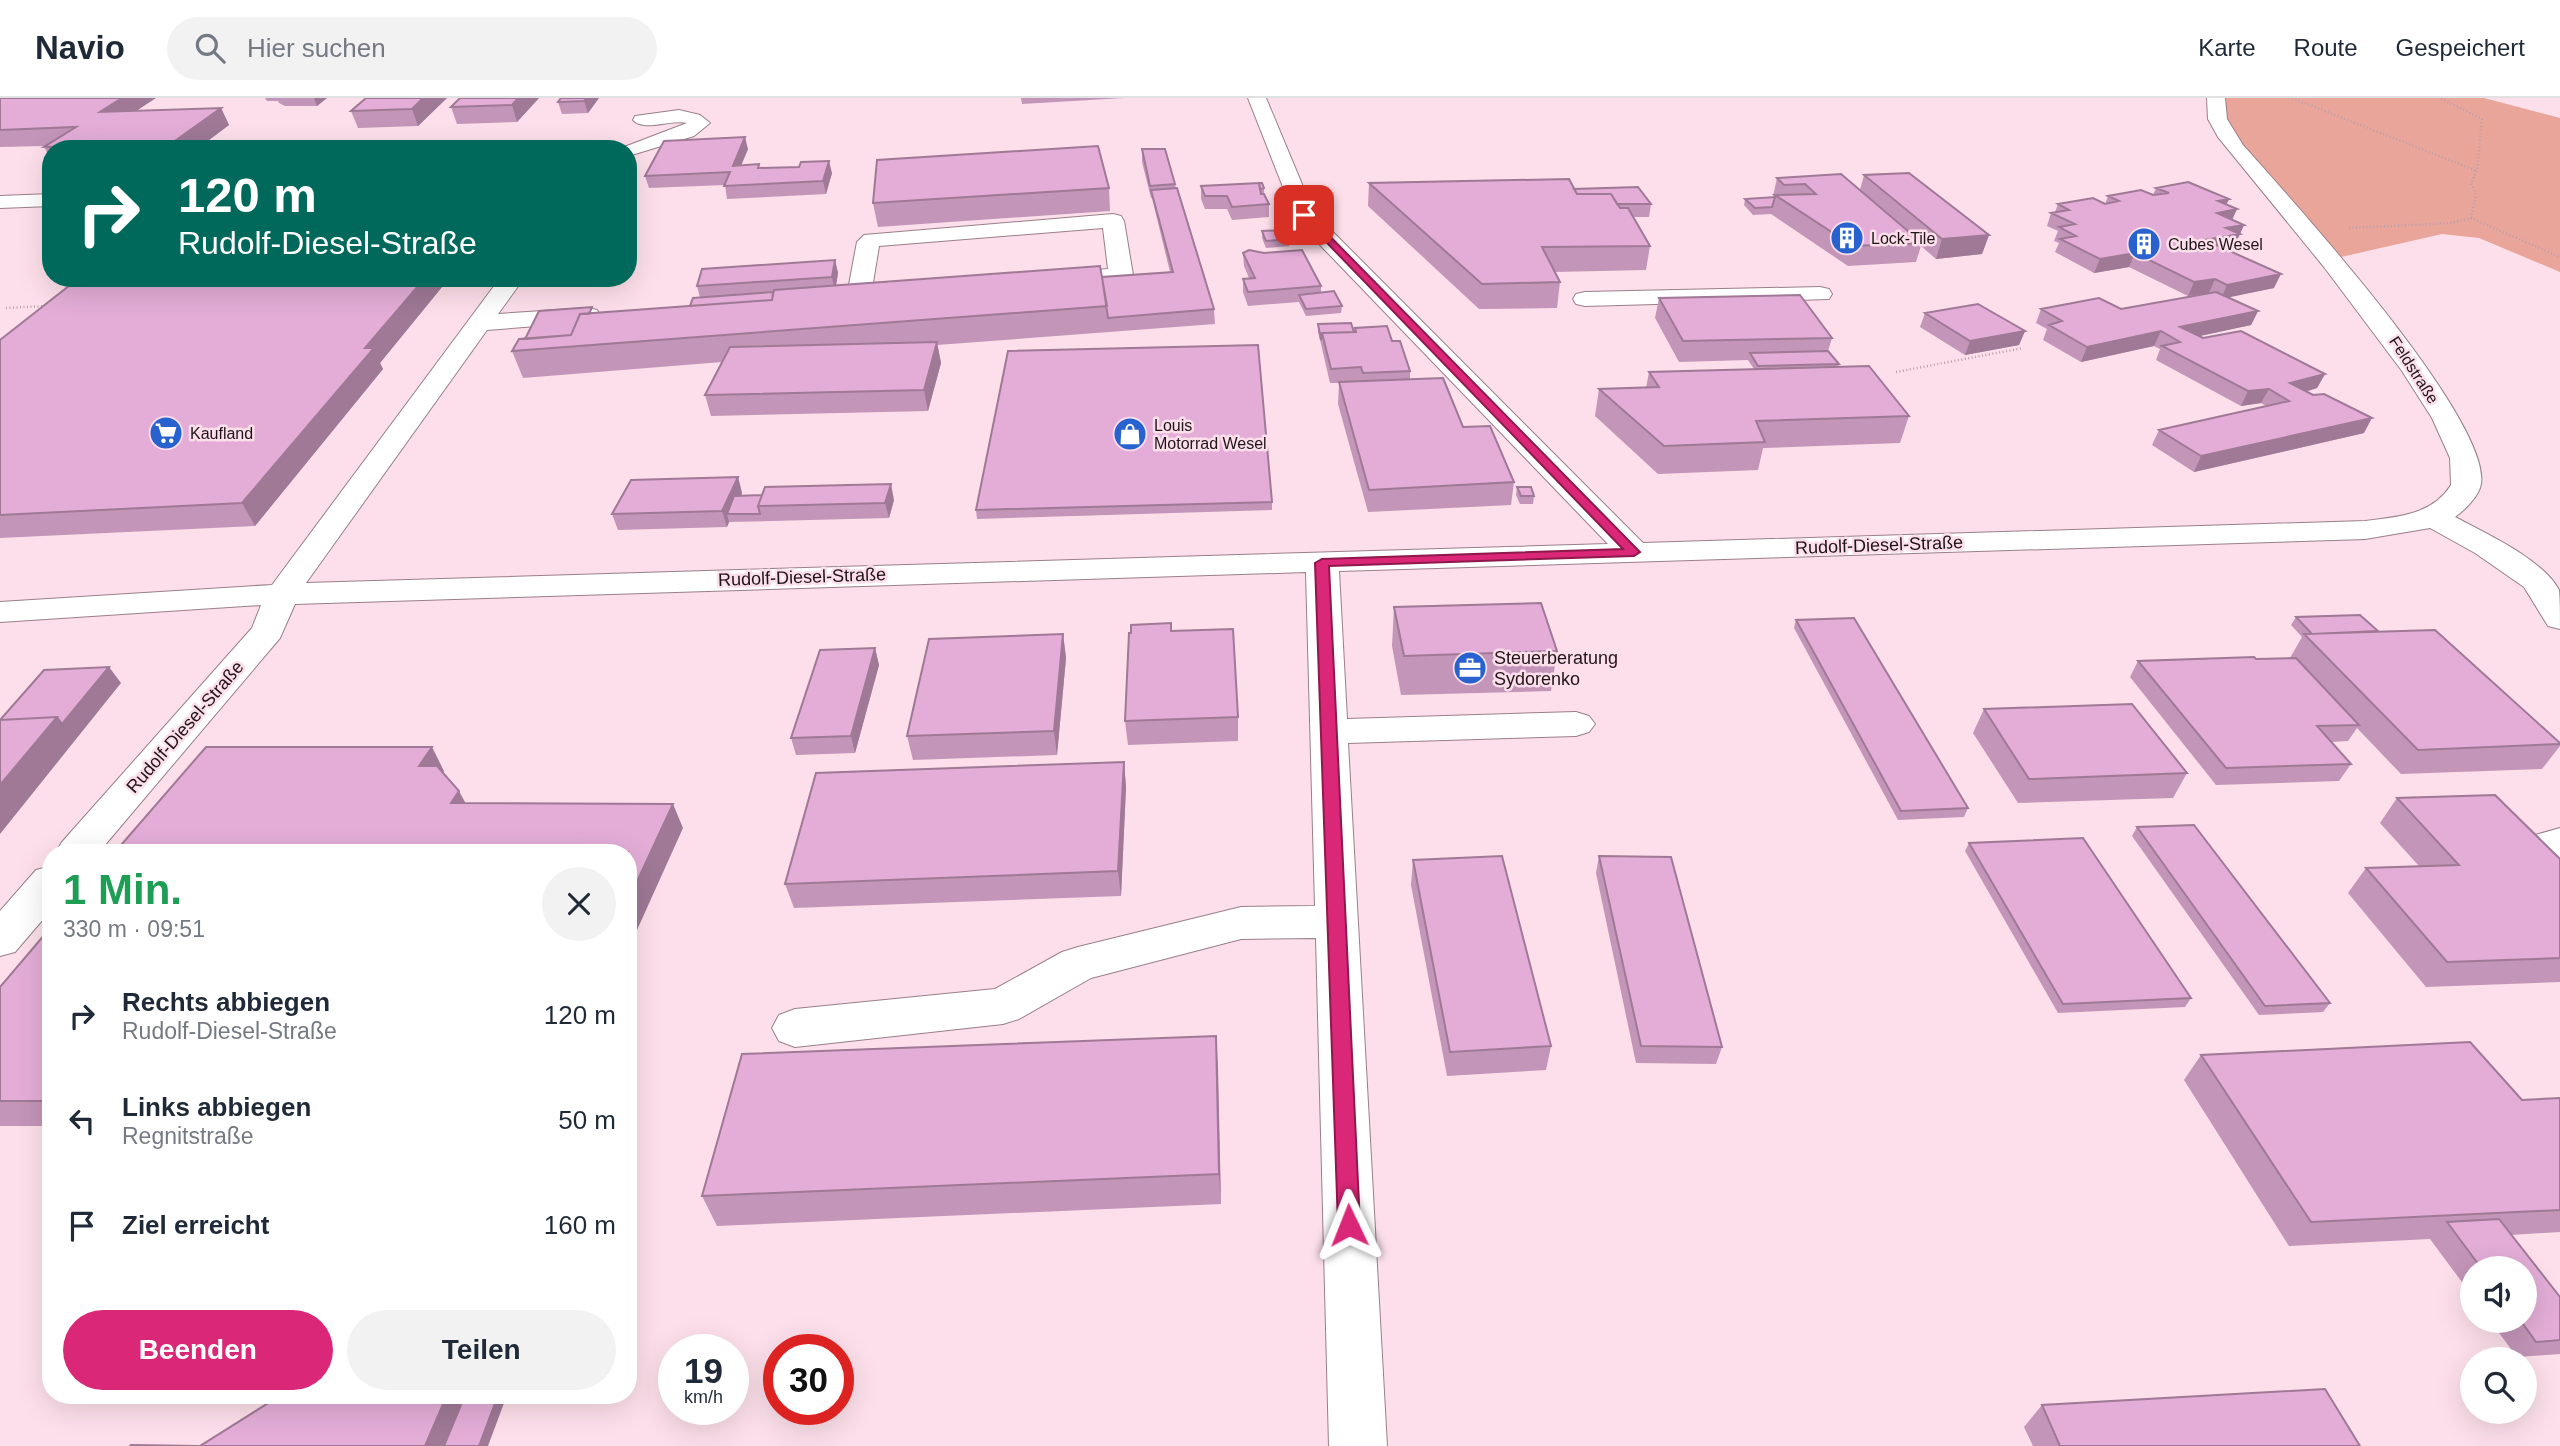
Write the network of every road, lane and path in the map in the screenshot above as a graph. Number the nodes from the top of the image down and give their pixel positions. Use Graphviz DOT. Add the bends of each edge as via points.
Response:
graph roads {
  1 [pos="1257,98"];
  2 [pos="2216,98"];
  3 [pos="2292,98"];
  4 [pos="2440,98"];
  5 [pos="624,140"];
  6 [pos="637,147"];
  7 [pos="2477,171"];
  8 [pos="42,200"];
  9 [pos="0,202"];
  10 [pos="2471,218"];
  11 [pos="2307,231"];
  12 [pos="2560,257"];
  13 [pos="1023,283"];
  14 [pos="505,287"];
  15 [pos="887,293"];
  16 [pos="1820,294"];
  17 [pos="859,295"];
  18 [pos="833,297"];
  19 [pos="1585,299"];
  20 [pos="52,306"];
  21 [pos="6,308"];
  22 [pos="605,314"];
  23 [pos="478,323"];
  24 [pos="2023,348"];
  25 [pos="1896,372"];
  26 [pos="2434,518"];
  27 [pos="1634,552"];
  28 [pos="1322,563"];
  29 [pos="282,594"];
  30 [pos="0,612"];
  31 [pos="2560,619"];
  32 [pos="1576,724"];
  33 [pos="1330,732"];
  34 [pos="2560,842"];
  35 [pos="83,844"];
  36 [pos="2560,883"];
  37 [pos="42,891"];
  38 [pos="1337,922"];
  39 [pos="0,940"];
  40 [pos="795,1028"];
  41 [pos="1358,1446"];
  1 -- 27 [label="street" via="1304,215"];
  2 -- 11 [label="street, Feldstraße" via="2214,108 2221,126 2236,149"];
  3 -- 7 [label="path"];
  4 -- 7 [label="path" via="2482,119"];
  5 -- 6 [label="street" via="645,115 676,115 700,123 687,132"];
  7 -- 10 [label="path" via="2471,183 2476,195"];
  8 -- 9 [label="street"];
  10 -- 11 [label="path"];
  10 -- 12 [label="path"];
  11 -- 26 [label="street, Feldstraße" via="2396,341 2467,460 2467,484"];
  13 -- 17 [label="street" via="1121,275 1113,221 872,240"];
  14 -- 23 [label="street, Rudolf-Diesel-Straße"];
  15 -- 17 [label="street"];
  16 -- 19 [label="street"];
  17 -- 18 [label="street"];
  20 -- 21 [label="path"];
  22 -- 23 [label="street"];
  23 -- 29 [label="street, Rudolf-Diesel-Straße"];
  24 -- 25 [label="path"];
  26 -- 27 [label="street, Rudolf-Diesel-Straße" via="2411,526 2365,530"];
  26 -- 31 [label="street" via="2486,545 2536,580"];
  27 -- 28 [label="street, Rudolf-Diesel-Straße"];
  28 -- 29 [label="street, Rudolf-Diesel-Straße"];
  28 -- 33 [label="street"];
  29 -- 30 [label="street, Rudolf-Diesel-Straße"];
  29 -- 35 [label="street, Rudolf-Diesel-Straße" via="268,631"];
  32 -- 33 [label="street"];
  33 -- 38 [label="street"];
  34 -- 36 [label="street" via="2542,847 2545,866"];
  37 -- 39 [label="street"];
  38 -- 40 [label="street" via="1241,923 1181,937 1078,964 1003,1006"];
  38 -- 41 [label="street"];
}
